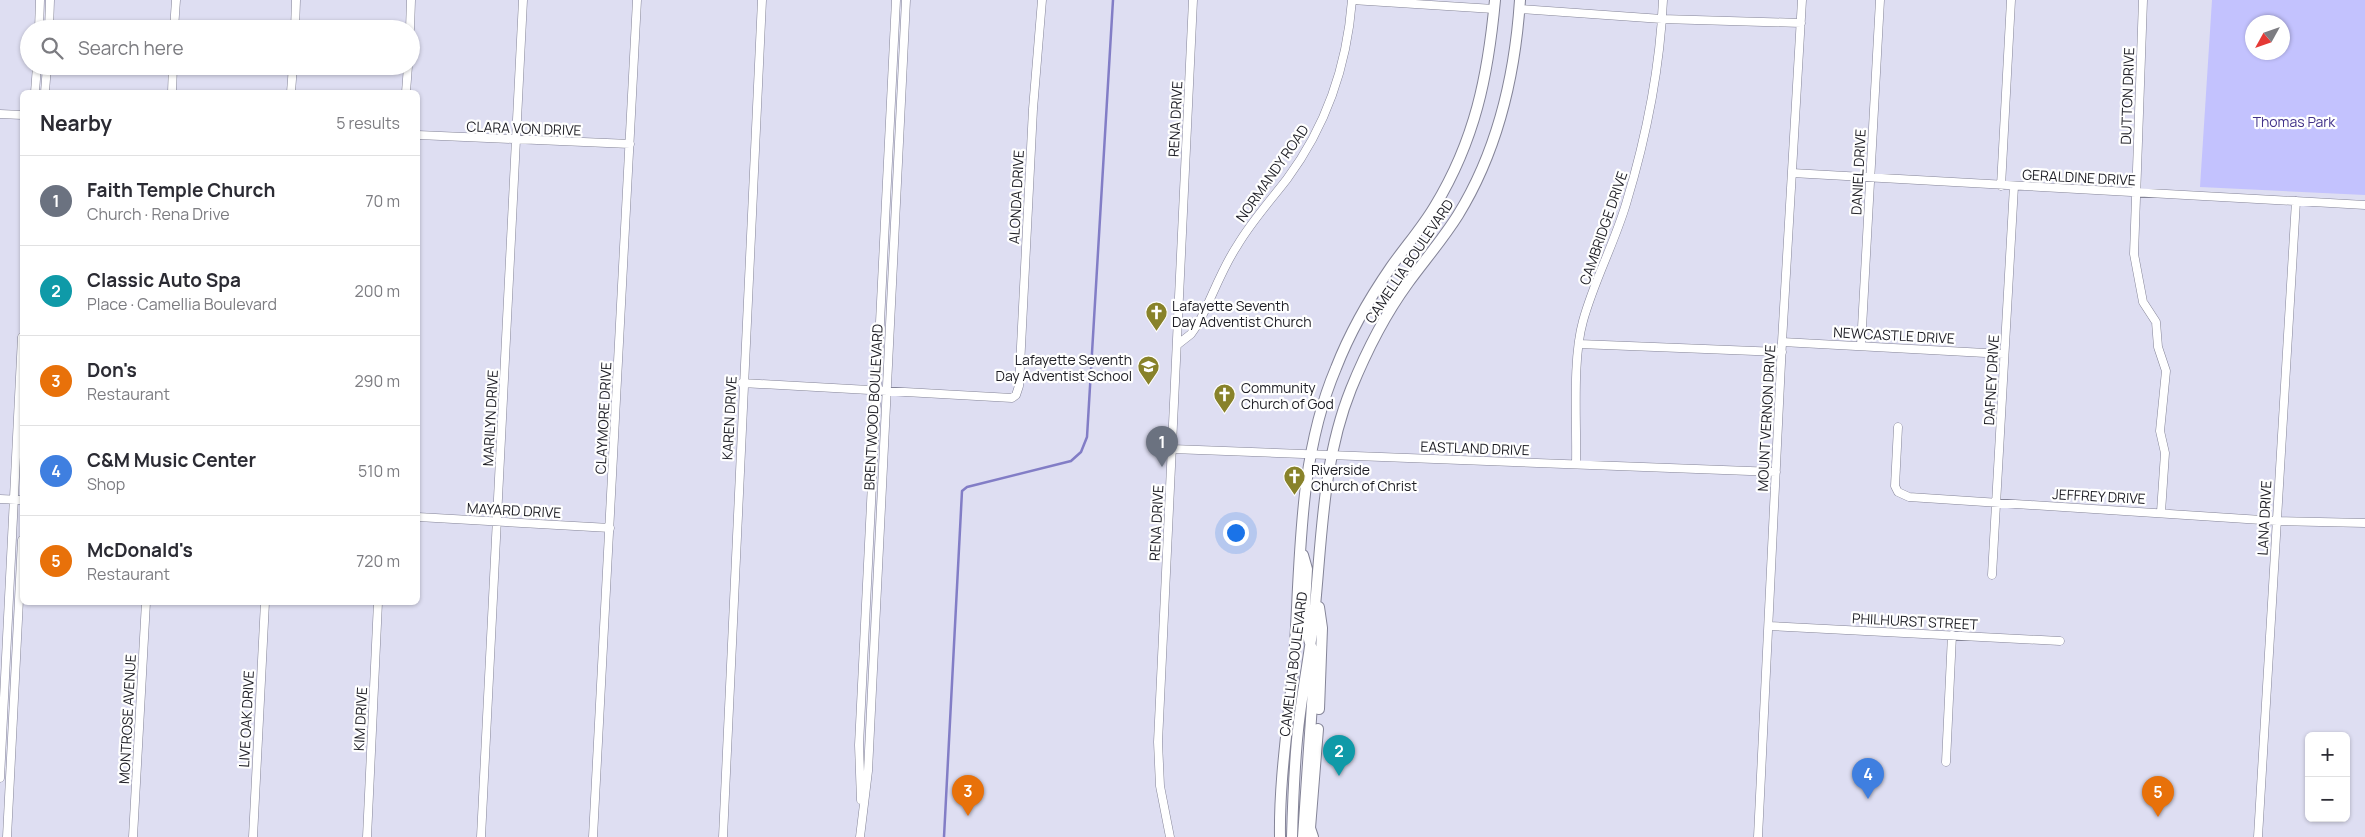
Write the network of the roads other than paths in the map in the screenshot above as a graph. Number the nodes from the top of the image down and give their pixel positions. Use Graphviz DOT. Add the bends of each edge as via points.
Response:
graph roads {
  1 [pos="176,0"];
  2 [pos="296,0"];
  3 [pos="411,0"];
  4 [pos="523,0"];
  5 [pos="637,0"];
  6 [pos="762,0"];
  7 [pos="896,0"];
  8 [pos="906,0"];
  9 [pos="1042,0"];
  10 [pos="1193,0"];
  11 [pos="1352,0"];
  12 [pos="1663,0"];
  13 [pos="1802,0"];
  14 [pos="1880,0"];
  15 [pos="2011,0"];
  16 [pos="2143,0"];
  17 [pos="40,3"];
  18 [pos="50,3"];
  19 [pos="1494,4"];
  20 [pos="1520,5"];
  21 [pos="1662,19"];
  22 [pos="39,20"];
  23 [pos="49,20"];
  24 [pos="175,20"];
  25 [pos="295,20"];
  26 [pos="410,20"];
  27 [pos="1801,23"];
  28 [pos="36,75"];
  29 [pos="46,75"];
  30 [pos="173,75"];
  31 [pos="292,75"];
  32 [pos="407,75"];
  33 [pos="35,90"];
  34 [pos="45,90"];
  35 [pos="172,90"];
  36 [pos="291,90"];
  37 [pos="406,90"];
  38 [pos="0,114"];
  39 [pos="20,116"];
  40 [pos="420,136"];
  41 [pos="515,140"];
  42 [pos="630,144"];
  43 [pos="1792,173"];
  44 [pos="1870,177"];
  45 [pos="2001,186"];
  46 [pos="2014,186"];
  47 [pos="2135,193"];
  48 [pos="2296,201"];
  49 [pos="2365,205"];
  50 [pos="1782,342"];
  51 [pos="1579,344"];
  52 [pos="1177,346"];
  53 [pos="1861,346"];
  54 [pos="1782,352"];
  55 [pos="2004,354"];
  56 [pos="742,383"];
  57 [pos="878,390"];
  58 [pos="886,390"];
  59 [pos="20,414"];
  60 [pos="1898,427"];
  61 [pos="1172,449"];
  62 [pos="1311,455"];
  63 [pos="1331,456"];
  64 [pos="1576,464"];
  65 [pos="1776,472"];
  66 [pos="0,499"];
  67 [pos="14,500"];
  68 [pos="20,500"];
  69 [pos="1996,503"];
  70 [pos="2161,512"];
  71 [pos="420,517"];
  72 [pos="2276,521"];
  73 [pos="497,522"];
  74 [pos="2365,523"];
  75 [pos="610,528"];
  76 [pos="1300,546"];
  77 [pos="1992,575"];
  78 [pos="20,588"];
  79 [pos="1317,593"];
  80 [pos="146,605"];
  81 [pos="265,605"];
  82 [pos="378,605"];
  83 [pos="8,612"];
  84 [pos="19,612"];
  85 [pos="1768,626"];
  86 [pos="1952,635"];
  87 [pos="2060,641"];
  88 [pos="1311,644"];
  89 [pos="3,711"];
  90 [pos="14,712"];
  91 [pos="1946,762"];
  92 [pos="0,778"];
  93 [pos="4,814"];
  94 [pos="862,814"];
  95 [pos="7,837"];
  96 [pos="133,837"];
  97 [pos="253,837"];
  98 [pos="367,837"];
  99 [pos="481,837"];
  100 [pos="593,837"];
  101 [pos="723,837"];
  102 [pos="860,837"];
  103 [pos="1170,837"];
  104 [pos="1280,837"];
  105 [pos="1292,837"];
  106 [pos="1303,837"];
  107 [pos="1313,837"];
  108 [pos="1758,837"];
  109 [pos="2258,837"];
  1 -- 24 [label="street"];
  2 -- 25 [label="street"];
  3 -- 26 [label="street"];
  4 -- 41 [label="street, MARILYN DRIVE"];
  5 -- 42 [label="street, CLAYMORE DRIVE"];
  6 -- 56 [label="street, KAREN DRIVE"];
  7 -- 57 [label="street, BRENTWOOD BOULEVARD"];
  8 -- 58 [label="street, BRENTWOOD BOULEVARD"];
  9 -- 58 [label="street, ALONDA DRIVE" via="1016,395 1012,398"];
  10 -- 52 [label="street, RENA DRIVE"];
  11 -- 19 [label="street"];
  11 -- 52 [label="street, NORMANDY ROAD" via="1346,51 1324,118 1302,157 1236,246 1198,324"];
  12 -- 21 [label="street, CAMBRIDGE DRIVE"];
  13 -- 27 [label="street, MOUNT VERNON DRIVE"];
  14 -- 44 [label="street, DANIEL DRIVE"];
  15 -- 45 [label="street"];
  16 -- 47 [label="street, DUTTON DRIVE"];
  17 -- 18 [label="street"];
  17 -- 22 [label="street"];
  18 -- 23 [label="street"];
  19 -- 62 [label="main road, CAMELLIA BOULEVARD" via="1486,78 1464,149 1435,206 1362,313 1335,369"];
  20 -- 21 [label="street"];
  20 -- 63 [label="main road, CAMELLIA BOULEVARD" via="1513,70 1483,169 1457,217 1407,284 1374,337 1350,390"];
  21 -- 27 [label="street"];
  21 -- 51 [label="street, CAMBRIDGE DRIVE" via="1643,146 1627,201 1583,322"];
  27 -- 43 [label="street, MOUNT VERNON DRIVE"];
  28 -- 33 [label="street"];
  29 -- 34 [label="street"];
  30 -- 35 [label="street"];
  31 -- 36 [label="street"];
  32 -- 37 [label="street"];
  38 -- 39 [label="street"];
  40 -- 41 [label="street, CLARA VON DRIVE"];
  41 -- 42 [label="street, CLARA VON DRIVE"];
  41 -- 73 [label="street, MARILYN DRIVE"];
  42 -- 75 [label="street, CLAYMORE DRIVE"];
  43 -- 44 [label="street, GERALDINE DRIVE"];
  43 -- 50 [label="street, MOUNT VERNON DRIVE"];
  44 -- 45 [label="street, GERALDINE DRIVE"];
  44 -- 53 [label="street, DANIEL DRIVE"];
  45 -- 46 [label="street, GERALDINE DRIVE"];
  46 -- 47 [label="street, GERALDINE DRIVE"];
  46 -- 55 [label="street, DAFNEY DRIVE"];
  47 -- 48 [label="street, GERALDINE DRIVE"];
  47 -- 70 [label="street, DUTTON DRIVE" via="2134,254 2143,302 2156,322 2158,347 2166,371 2160,431 2165,453"];
  48 -- 49 [label="street, GERALDINE DRIVE"];
  48 -- 72 [label="street, LANA DRIVE"];
  50 -- 53 [label="street, NEWCASTLE DRIVE"];
  50 -- 54 [label="street, MOUNT VERNON DRIVE"];
  51 -- 54 [label="street"];
  51 -- 64 [label="street, CAMBRIDGE DRIVE"];
  52 -- 61 [label="street, RENA DRIVE"];
  53 -- 55 [label="street, NEWCASTLE DRIVE"];
  54 -- 65 [label="street, MOUNT VERNON DRIVE"];
  55 -- 69 [label="street, DAFNEY DRIVE"];
  56 -- 57 [label="street"];
  56 -- 101 [label="street, KAREN DRIVE"];
  57 -- 58 [label="street"];
  57 -- 94 [label="street, BRENTWOOD BOULEVARD" via="858,770"];
  58 -- 94 [label="street, BRENTWOOD BOULEVARD" via="868,771"];
  59 -- 67 [label="street"];
  60 -- 69 [label="street, JEFFREY DRIVE" via="1895,486 1903,496"];
  61 -- 62 [label="street, EASTLAND DRIVE"];
  61 -- 103 [label="street, RENA DRIVE" via="1158,742 1160,786"];
  62 -- 63 [label="street, EASTLAND DRIVE"];
  62 -- 76 [label="main road, CAMELLIA BOULEVARD"];
  63 -- 64 [label="street, EASTLAND DRIVE"];
  63 -- 79 [label="main road, CAMELLIA BOULEVARD"];
  64 -- 65 [label="street, EASTLAND DRIVE"];
  65 -- 85 [label="street, MOUNT VERNON DRIVE"];
  66 -- 67 [label="street"];
  67 -- 68 [label="street"];
  67 -- 83 [label="street"];
  69 -- 70 [label="street, JEFFREY DRIVE"];
  69 -- 77 [label="street, DAFNEY DRIVE"];
  70 -- 72 [label="street, JEFFREY DRIVE"];
  71 -- 73 [label="street, MAYARD DRIVE"];
  72 -- 74 [label="street, JEFFREY DRIVE"];
  72 -- 109 [label="street, LANA DRIVE"];
  73 -- 75 [label="street, MAYARD DRIVE"];
  73 -- 99 [label="street, MARILYN DRIVE"];
  75 -- 100 [label="street, CLAYMORE DRIVE"];
  76 -- 88 [label="main road" via="1307,568 1304,622"];
  76 -- 104 [label="main road, CAMELLIA BOULEVARD"];
  78 -- 84 [label="street"];
  79 -- 88 [label="main road, CAMELLIA BOULEVARD"];
  79 -- 107 [label="main road" via="1322,628 1310,828"];
  80 -- 96 [label="street, MONTROSE AVENUE"];
  81 -- 97 [label="street, LIVE OAK DRIVE"];
  82 -- 98 [label="street, KIM DRIVE"];
  83 -- 84 [label="street"];
  83 -- 89 [label="street"];
  84 -- 90 [label="street"];
  85 -- 86 [label="street, PHILHURST STREET"];
  85 -- 108 [label="street, MOUNT VERNON DRIVE"];
  86 -- 87 [label="street, PHILHURST STREET"];
  86 -- 91 [label="street"];
  88 -- 105 [label="main road, CAMELLIA BOULEVARD" via="1298,731"];
  88 -- 106 [label="main road" via="1315,674"];
  89 -- 90 [label="street"];
  89 -- 92 [label="street"];
  90 -- 93 [label="street"];
  93 -- 95 [label="street"];
  94 -- 102 [label="street, BRENTWOOD BOULEVARD"];
}
